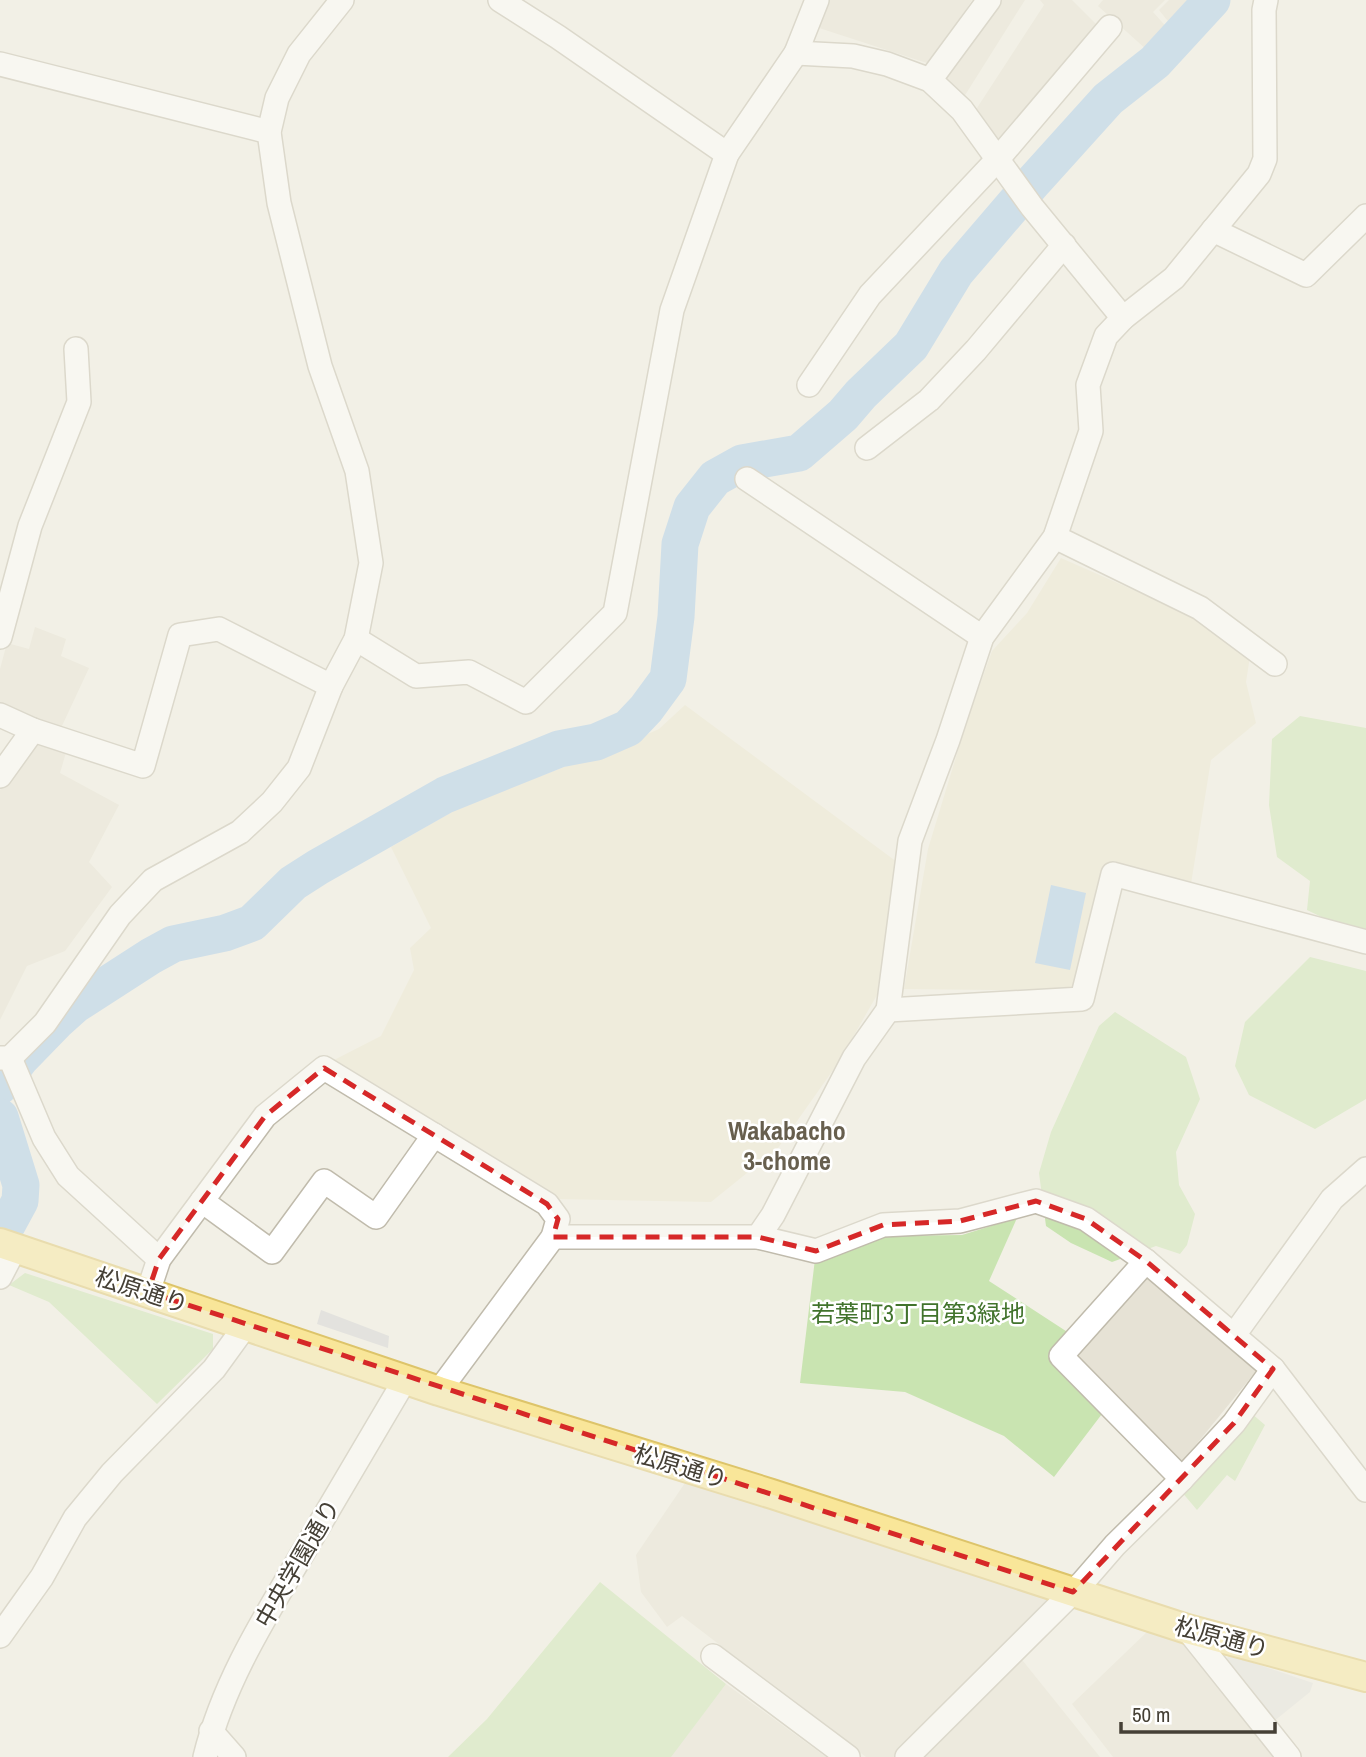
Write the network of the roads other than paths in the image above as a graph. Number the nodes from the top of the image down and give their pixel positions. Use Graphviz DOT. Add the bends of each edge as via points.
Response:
graph roads {
  1 [pos="342,0"];
  2 [pos="500,0"];
  3 [pos="989,0"];
  4 [pos="1266,0"];
  5 [pos="812,2"];
  6 [pos="1110,27"];
  7 [pos="796,53"];
  8 [pos="0,64"];
  9 [pos="930,80"];
  10 [pos="269,132"];
  11 [pos="727,154"];
  12 [pos="1004,169"];
  13 [pos="1366,216"];
  14 [pos="1213,230"];
  15 [pos="1063,245"];
  16 [pos="1123,318"];
  17 [pos="76,349"];
  18 [pos="809,385"];
  19 [pos="867,448"];
  20 [pos="747,479"];
  21 [pos="1055,537"];
  22 [pos="0,637"];
  23 [pos="982,637"];
  24 [pos="356,639"];
  25 [pos="1275,664"];
  26 [pos="331,686"];
  27 [pos="0,715"];
  28 [pos="33,730"];
  29 [pos="0,776"];
  30 [pos="1366,942"];
  31 [pos="888,1010"];
  32 [pos="5,1058"];
  33 [pos="434,1135"];
  34 [pos="1366,1169"];
  35 [pos="202,1200"];
  36 [pos="553,1237"];
  37 [pos="758,1237"];
  38 [pos="7,1246"];
  39 [pos="159,1259"];
  40 [pos="1146,1261"];
  41 [pos="0,1277"];
  42 [pos="148,1292"];
  43 [pos="246,1325"];
  44 [pos="1234,1335"];
  45 [pos="1273,1369"];
  46 [pos="406,1378"];
  47 [pos="439,1391"];
  48 [pos="1182,1479"];
  49 [pos="1366,1490"];
  50 [pos="1073,1592"];
  51 [pos="1187,1629"];
  52 [pos="0,1636"];
  53 [pos="713,1656"];
  54 [pos="1366,1676"];
  55 [pos="211,1731"];
  56 [pos="205,1757"];
  57 [pos="234,1757"];
  58 [pos="848,1757"];
  59 [pos="907,1757"];
  60 [pos="1290,1757"];
  1 -- 10 [label="street" via="299,54 277,98"];
  2 -- 11 [label="street"];
  3 -- 9 [label="street"];
  4 -- 14 [label="street" via="1265,159 1259,174"];
  5 -- 7 [label="street"];
  6 -- 12 [label="street"];
  7 -- 9 [label="street" via="853,55"];
  7 -- 11 [label="street"];
  8 -- 10 [label="street"];
  9 -- 12 [label="street" via="962,110"];
  10 -- 24 [label="street" via="279,203 320,366 357,471 371,563"];
  11 -- 24 [label="street" via="672,310 615,613 526,702 470,672 416,676"];
  12 -- 15 [label="street"];
  12 -- 18 [label="street" via="870,295"];
  13 -- 14 [label="street" via="1306,275"];
  14 -- 16 [label="street" via="1174,278"];
  15 -- 16 [label="street"];
  15 -- 19 [label="street" via="929,400"];
  16 -- 21 [label="street" via="1106,336 1088,384 1091,431"];
  17 -- 22 [label="street" via="79,402 30,526"];
  20 -- 23 [label="street"];
  21 -- 23 [label="street"];
  21 -- 25 [label="street" via="1200,608"];
  23 -- 31 [label="street" via="910,842"];
  24 -- 26 [label="street"];
  26 -- 28 [label="street" via="219,629 180,635 143,766"];
  26 -- 32 [label="street" via="299,768 272,802 240,832 153,880 120,915 46,1023"];
  27 -- 28 [label="street"];
  28 -- 29 [label="street"];
  30 -- 31 [label="street" via="1113,874 1082,999"];
  31 -- 37 [label="street" via="854,1058"];
  32 -- 39 [label="street" via="68,1176"];
  33 -- 35 [label="street" via="324,1068 265,1116"];
  33 -- 35 [label="street" via="376,1217 324,1181 272,1252"];
  33 -- 36 [label="street" via="547,1204 558,1219"];
  34 -- 44 [label="street" via="1332,1199"];
  35 -- 39 [label="street"];
  36 -- 37 [label="street"];
  36 -- 47 [label="street"];
  37 -- 40 [label="street" via="816,1251 883,1226 960,1222 1036,1201 1087,1219"];
  38 -- 41 [label="street"];
  38 -- 42 [label="main road, 松原通り"];
  39 -- 42 [label="street"];
  40 -- 44 [label="street"];
  40 -- 48 [label="street" via="1061,1356"];
  42 -- 43 [label="main road, 松原通り"];
  43 -- 46 [label="main road, 松原通り"];
  43 -- 52 [label="street" via="215,1369 112,1473 75,1518 42,1577"];
  44 -- 45 [label="street"];
  45 -- 48 [label="street" via="1234,1423"];
  45 -- 49 [label="street"];
  46 -- 47 [label="main road, 松原通り"];
  46 -- 55 [label="street, 中央学園通り" via="258,1629"];
  47 -- 50 [label="main road, 松原通り"];
  48 -- 50 [label="street"];
  50 -- 51 [label="main road, 松原通り"];
  50 -- 59 [label="street"];
  51 -- 54 [label="main road, 松原通り"];
  51 -- 60 [label="street"];
  53 -- 58 [label="street"];
  55 -- 56 [label="street, 中央学園通り"];
  55 -- 57 [label="street"];
}
